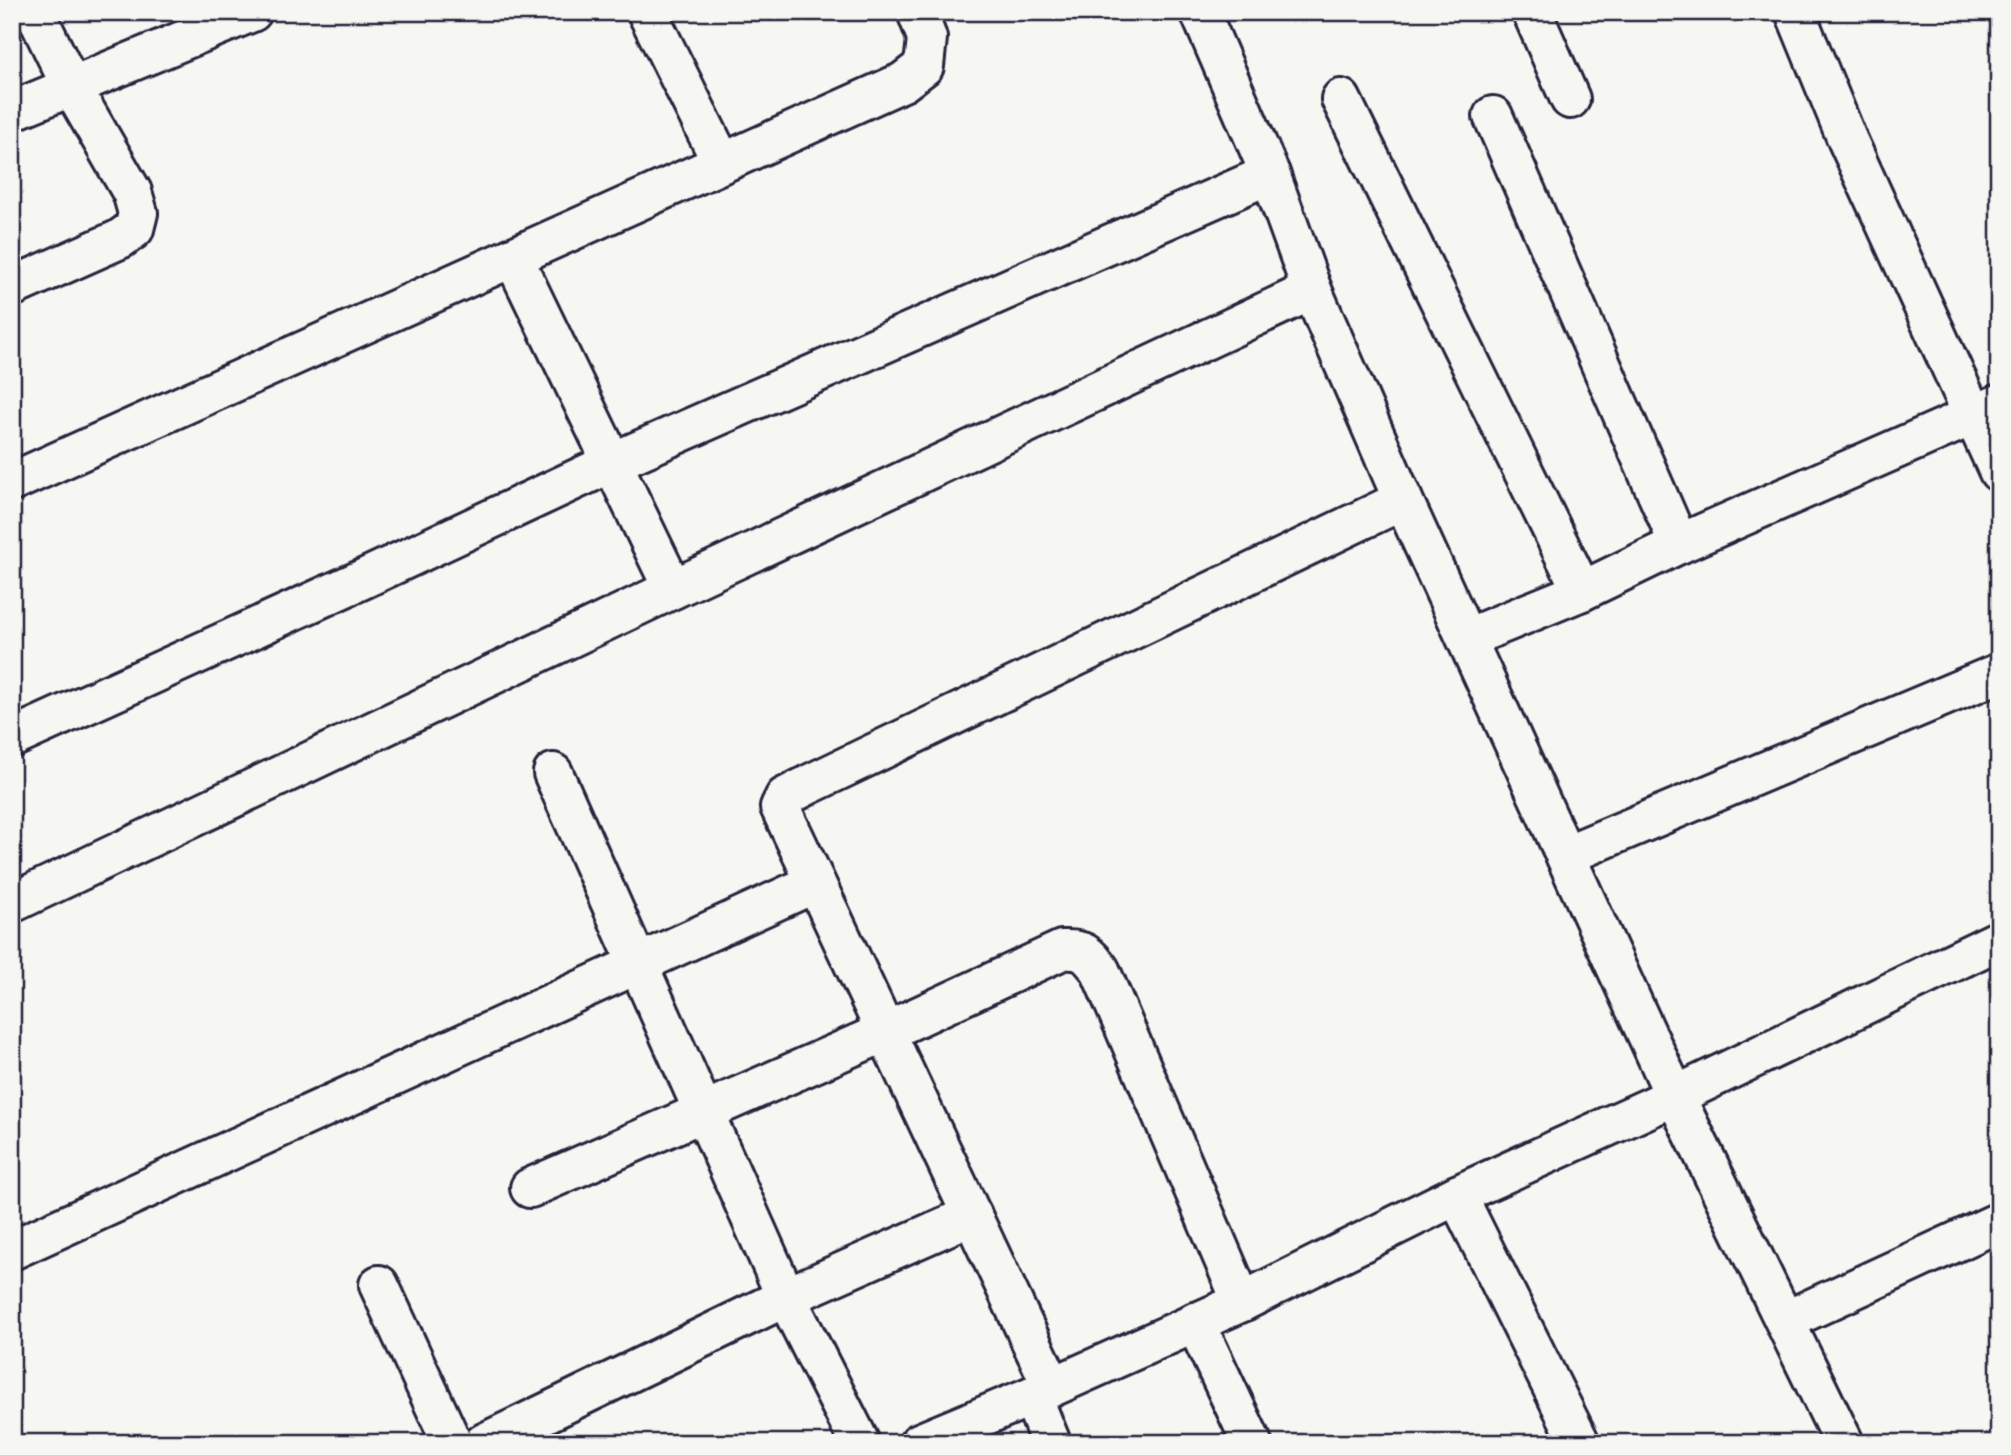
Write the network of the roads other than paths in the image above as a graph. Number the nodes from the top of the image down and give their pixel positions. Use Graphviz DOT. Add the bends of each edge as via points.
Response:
graph roads {
  1 [pos="35,12"];
  2 [pos="252,12"];
  3 [pos="647,12"];
  4 [pos="917,12"];
  5 [pos="1200,12"];
  6 [pos="1532,12"];
  7 [pos="1795,12"];
  8 [pos="71,86"];
  9 [pos="1341,99"];
  10 [pos="1570,99"];
  11 [pos="12,111"];
  12 [pos="1493,116"];
  13 [pos="722,163"];
  14 [pos="1270,174"];
  15 [pos="513,257"];
  16 [pos="12,287"];
  17 [pos="1312,290"];
  18 [pos="1986,409"];
  19 [pos="613,462"];
  20 [pos="1999,472"];
  21 [pos="12,482"];
  22 [pos="1403,500"];
  23 [pos="1679,544"];
  24 [pos="673,589"];
  25 [pos="1582,591"];
  26 [pos="1467,638"];
  27 [pos="1999,673"];
  28 [pos="12,738"];
  29 [pos="553,773"];
  30 [pos="1566,855"];
  31 [pos="815,883"];
  32 [pos="12,903"];
  33 [pos="1999,940"];
  34 [pos="640,963"];
  35 [pos="885,1032"];
  36 [pos="1675,1096"];
  37 [pos="702,1111"];
  38 [pos="530,1188"];
  39 [pos="1457,1195"];
  40 [pos="972,1215"];
  41 [pos="1999,1222"];
  42 [pos="12,1250"];
  43 [pos="379,1285"];
  44 [pos="786,1297"];
  45 [pos="1242,1302"];
  46 [pos="1195,1321"];
  47 [pos="1785,1321"];
  48 [pos="1042,1391"];
  49 [pos="452,1443"];
  50 [pos="484,1443"];
  51 [pos="860,1443"];
  52 [pos="919,1443"];
  53 [pos="1051,1443"];
  54 [pos="1252,1443"];
  55 [pos="1580,1443"];
  56 [pos="1844,1443"];
  1 -- 8 [label="street"];
  2 -- 8 [label="street"];
  3 -- 13 [label="street"];
  4 -- 13 [label="street" via="927,38 924,66 903,82"];
  5 -- 14 [label="street"];
  6 -- 10 [label="street"];
  7 -- 18 [label="street" via="1847,139"];
  8 -- 11 [label="street"];
  8 -- 16 [label="street" via="132,192 138,213 134,229"];
  9 -- 25 [label="street"];
  12 -- 23 [label="street"];
  13 -- 15 [label="street"];
  14 -- 17 [label="street"];
  14 -- 19 [label="street"];
  15 -- 19 [label="street"];
  15 -- 21 [label="street"];
  17 -- 22 [label="street"];
  17 -- 24 [label="street"];
  18 -- 20 [label="street"];
  18 -- 23 [label="street"];
  19 -- 24 [label="street"];
  19 -- 28 [label="street"];
  22 -- 26 [label="street"];
  22 -- 31 [label="street" via="786,797 780,807"];
  23 -- 25 [label="street"];
  24 -- 32 [label="street"];
  25 -- 26 [label="street"];
  26 -- 30 [label="street"];
  27 -- 30 [label="street"];
  29 -- 34 [label="street"];
  30 -- 36 [label="street"];
  31 -- 34 [label="street"];
  31 -- 35 [label="street"];
  33 -- 36 [label="street"];
  34 -- 37 [label="street"];
  34 -- 42 [label="street"];
  35 -- 37 [label="street"];
  35 -- 40 [label="street"];
  35 -- 45 [label="street" via="1062,950 1088,954 1100,970"];
  36 -- 39 [label="street"];
  36 -- 47 [label="street"];
  37 -- 38 [label="street"];
  37 -- 44 [label="street"];
  39 -- 45 [label="street"];
  39 -- 55 [label="street"];
  40 -- 44 [label="street"];
  40 -- 48 [label="street"];
  41 -- 47 [label="street"];
  43 -- 49 [label="street"];
  44 -- 50 [label="street"];
  44 -- 51 [label="street"];
  45 -- 46 [label="street"];
  46 -- 48 [label="street"];
  46 -- 54 [label="street"];
  47 -- 56 [label="street"];
  48 -- 52 [label="street"];
  48 -- 53 [label="street"];
}
